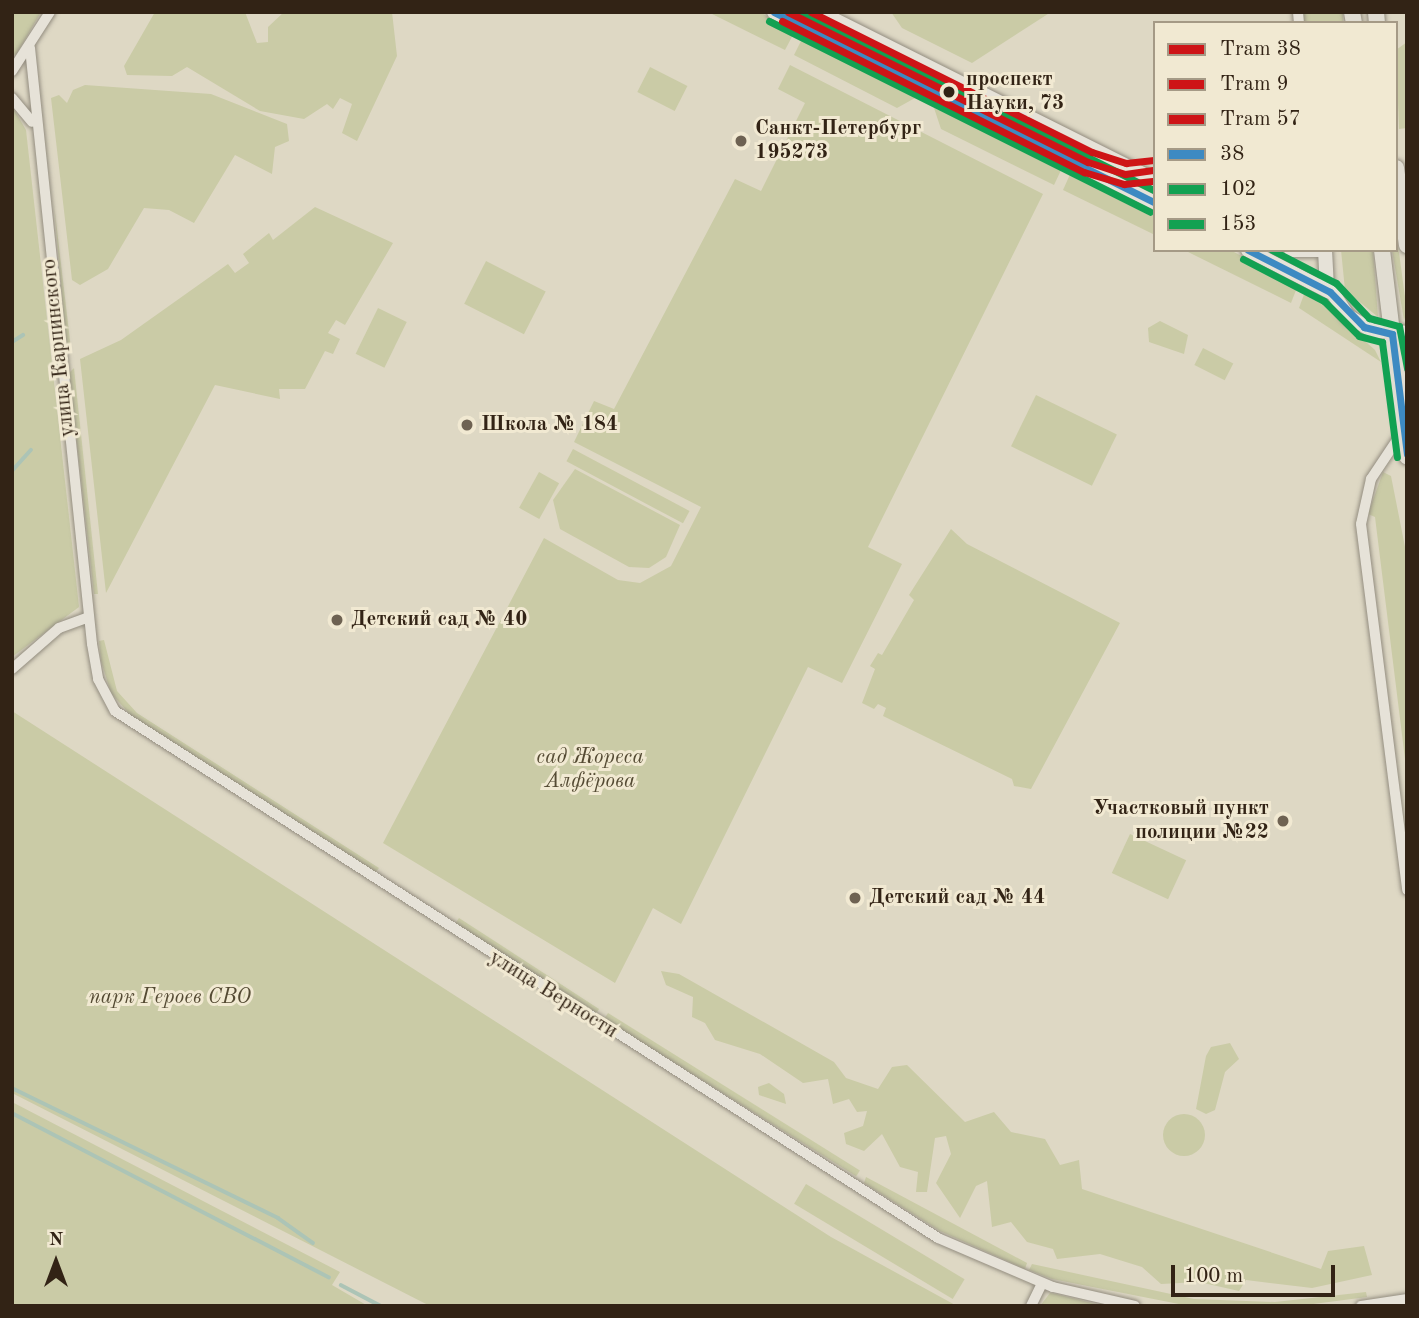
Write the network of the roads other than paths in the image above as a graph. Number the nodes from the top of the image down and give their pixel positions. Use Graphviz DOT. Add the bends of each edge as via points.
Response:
graph roads {
  1 [pos="50,12"];
  2 [pos="774,12"];
  3 [pos="819,12"];
  4 [pos="30,48"];
  5 [pos="12,71"];
  6 [pos="12,98"];
  7 [pos="32,122"];
  8 [pos="1153,179"];
  9 [pos="1401,192"];
  10 [pos="1153,203"];
  11 [pos="1407,245"];
  12 [pos="1252,252"];
  13 [pos="1325,252"];
  14 [pos="1382,252"];
  15 [pos="1330,292"];
  16 [pos="1399,334"];
  17 [pos="1404,431"];
  18 [pos="1407,456"];
  19 [pos="84,575"];
  20 [pos="89,617"];
  21 [pos="12,669"];
  22 [pos="1407,890"];
  23 [pos="1042,1283"];
  24 [pos="1407,1300"];
  25 [pos="1031,1306"];
  26 [pos="1135,1306"];
  27 [pos="1361,1306"];
  1 -- 4 [label="street"];
  2 -- 10 [label="main road"];
  3 -- 8 [label="main road"];
  4 -- 5 [label="street"];
  4 -- 7 [label="street, улица Карпинского"];
  6 -- 7 [label="street"];
  7 -- 19 [label="street, улица Карпинского"];
  9 -- 11 [label="main road"];
  12 -- 15 [label="main road"];
  13 -- 15 [label="main road"];
  14 -- 16 [label="main road"];
  15 -- 16 [label="main road" via="1355,322"];
  16 -- 17 [label="main road"];
  17 -- 18 [label="main road"];
  17 -- 22 [label="street" via="1371,479 1361,524"];
  19 -- 20 [label="street, улица Верности"];
  20 -- 21 [label="street" via="59,628"];
  20 -- 23 [label="street, улица Верности" via="104,696 144,735 909,1221"];
  23 -- 25 [label="street"];
  23 -- 26 [label="street, улица Верности"];
  24 -- 27 [label="street"];
}
